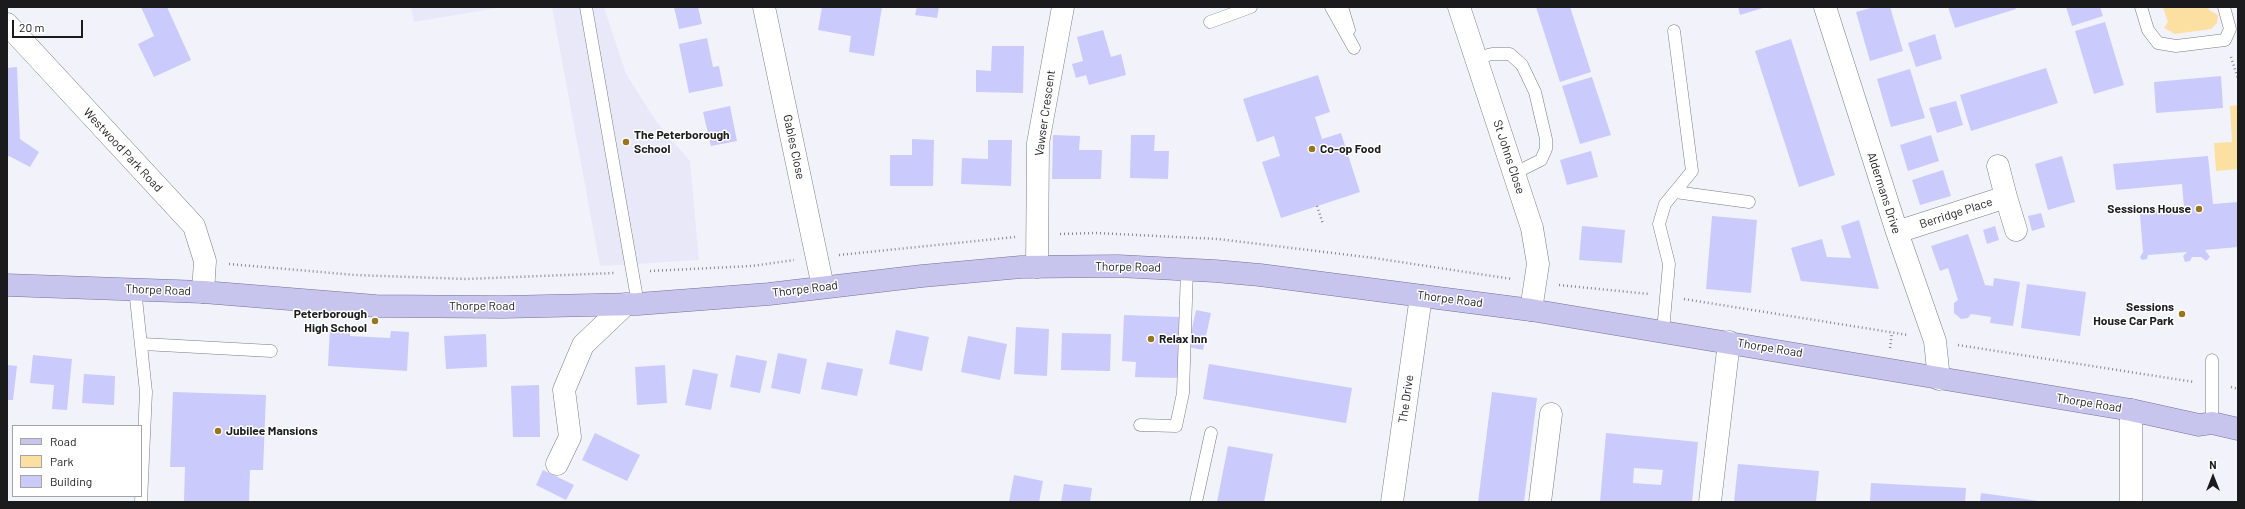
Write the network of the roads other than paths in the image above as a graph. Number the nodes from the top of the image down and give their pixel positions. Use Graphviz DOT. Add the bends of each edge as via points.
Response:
graph roads {
  1 [pos="586,7"];
  2 [pos="764,7"];
  3 [pos="1063,7"];
  4 [pos="1251,7"];
  5 [pos="1331,7"];
  6 [pos="1342,7"];
  7 [pos="1459,7"];
  8 [pos="1825,7"];
  9 [pos="2141,7"];
  10 [pos="2224,7"];
  11 [pos="1210,22"];
  12 [pos="7,24"];
  13 [pos="1674,31"];
  14 [pos="1476,58"];
  15 [pos="1998,166"];
  16 [pos="1515,173"];
  17 [pos="1675,192"];
  18 [pos="2006,197"];
  19 [pos="1749,202"];
  20 [pos="2016,230"];
  21 [pos="1897,232"];
  22 [pos="1037,267"];
  23 [pos="1187,269"];
  24 [pos="7,285"];
  25 [pos="823,287"];
  26 [pos="136,289"];
  27 [pos="202,292"];
  28 [pos="1421,296"];
  29 [pos="632,304"];
  30 [pos="1531,310"];
  31 [pos="1662,331"];
  32 [pos="1729,342"];
  33 [pos="143,344"];
  34 [pos="271,351"];
  35 [pos="2212,360"];
  36 [pos="1939,379"];
  37 [pos="2131,410"];
  38 [pos="1551,414"];
  39 [pos="2212,423"];
  40 [pos="1140,425"];
  41 [pos="2238,428"];
  42 [pos="1211,433"];
  43 [pos="557,464"];
  44 [pos="142,480"];
  45 [pos="1196,502"];
  46 [pos="1392,502"];
  47 [pos="1540,502"];
  48 [pos="1710,502"];
  49 [pos="2131,502"];
  1 -- 29 [label="lane" via="632,273"];
  2 -- 25 [label="street, Gables Close"];
  3 -- 22 [label="street, Vawser Crescent" via="1038,143"];
  4 -- 11 [label="lane"];
  5 -- 6 [label="lane" via="1354,48"];
  7 -- 14 [label="street, St Johns Close"];
  8 -- 21 [label="street, Aldermans Drive"];
  9 -- 10 [label="lane" via="2148,30 2158,43 2176,46 2225,40 2230,29"];
  12 -- 27 [label="street, Westwood Park Road" via="194,226 205,261"];
  13 -- 17 [label="lane" via="1692,171"];
  14 -- 16 [label="street, St Johns Close"];
  14 -- 16 [label="lane" via="1492,54 1510,54 1522,65 1535,92 1546,149 1540,160"];
  15 -- 18 [label="street, Berridge Place"];
  16 -- 30 [label="street, St Johns Close" via="1532,228 1538,264"];
  17 -- 19 [label="lane"];
  17 -- 31 [label="lane" via="1665,204 1659,224 1669,264"];
  18 -- 20 [label="street"];
  18 -- 21 [label="street, Berridge Place"];
  21 -- 36 [label="street, Aldermans Drive" via="1935,341"];
  22 -- 23 [label="main road, Thorpe Road" via="1118,266"];
  22 -- 25 [label="main road, Thorpe Road"];
  23 -- 28 [label="main road, Thorpe Road" via="1260,275"];
  23 -- 40 [label="lane" via="1183,393 1176,426"];
  24 -- 26 [label="main road, Thorpe Road"];
  25 -- 29 [label="main road, Thorpe Road"];
  26 -- 27 [label="main road, Thorpe Road"];
  26 -- 33 [label="lane"];
  27 -- 29 [label="main road, Thorpe Road" via="376,306"];
  28 -- 30 [label="main road, Thorpe Road"];
  28 -- 46 [label="street, The Drive"];
  29 -- 43 [label="street" via="583,345 564,390 570,437"];
  30 -- 31 [label="main road, Thorpe Road"];
  31 -- 32 [label="main road, Thorpe Road"];
  32 -- 36 [label="main road, Thorpe Road"];
  32 -- 48 [label="street"];
  33 -- 34 [label="lane"];
  33 -- 44 [label="lane" via="146,392"];
  35 -- 39 [label="lane"];
  36 -- 37 [label="main road, Thorpe Road"];
  37 -- 39 [label="main road, Thorpe Road" via="2199,425"];
  37 -- 49 [label="street"];
  38 -- 47 [label="street"];
  39 -- 41 [label="main road, Thorpe Road"];
  42 -- 45 [label="lane"];
}
